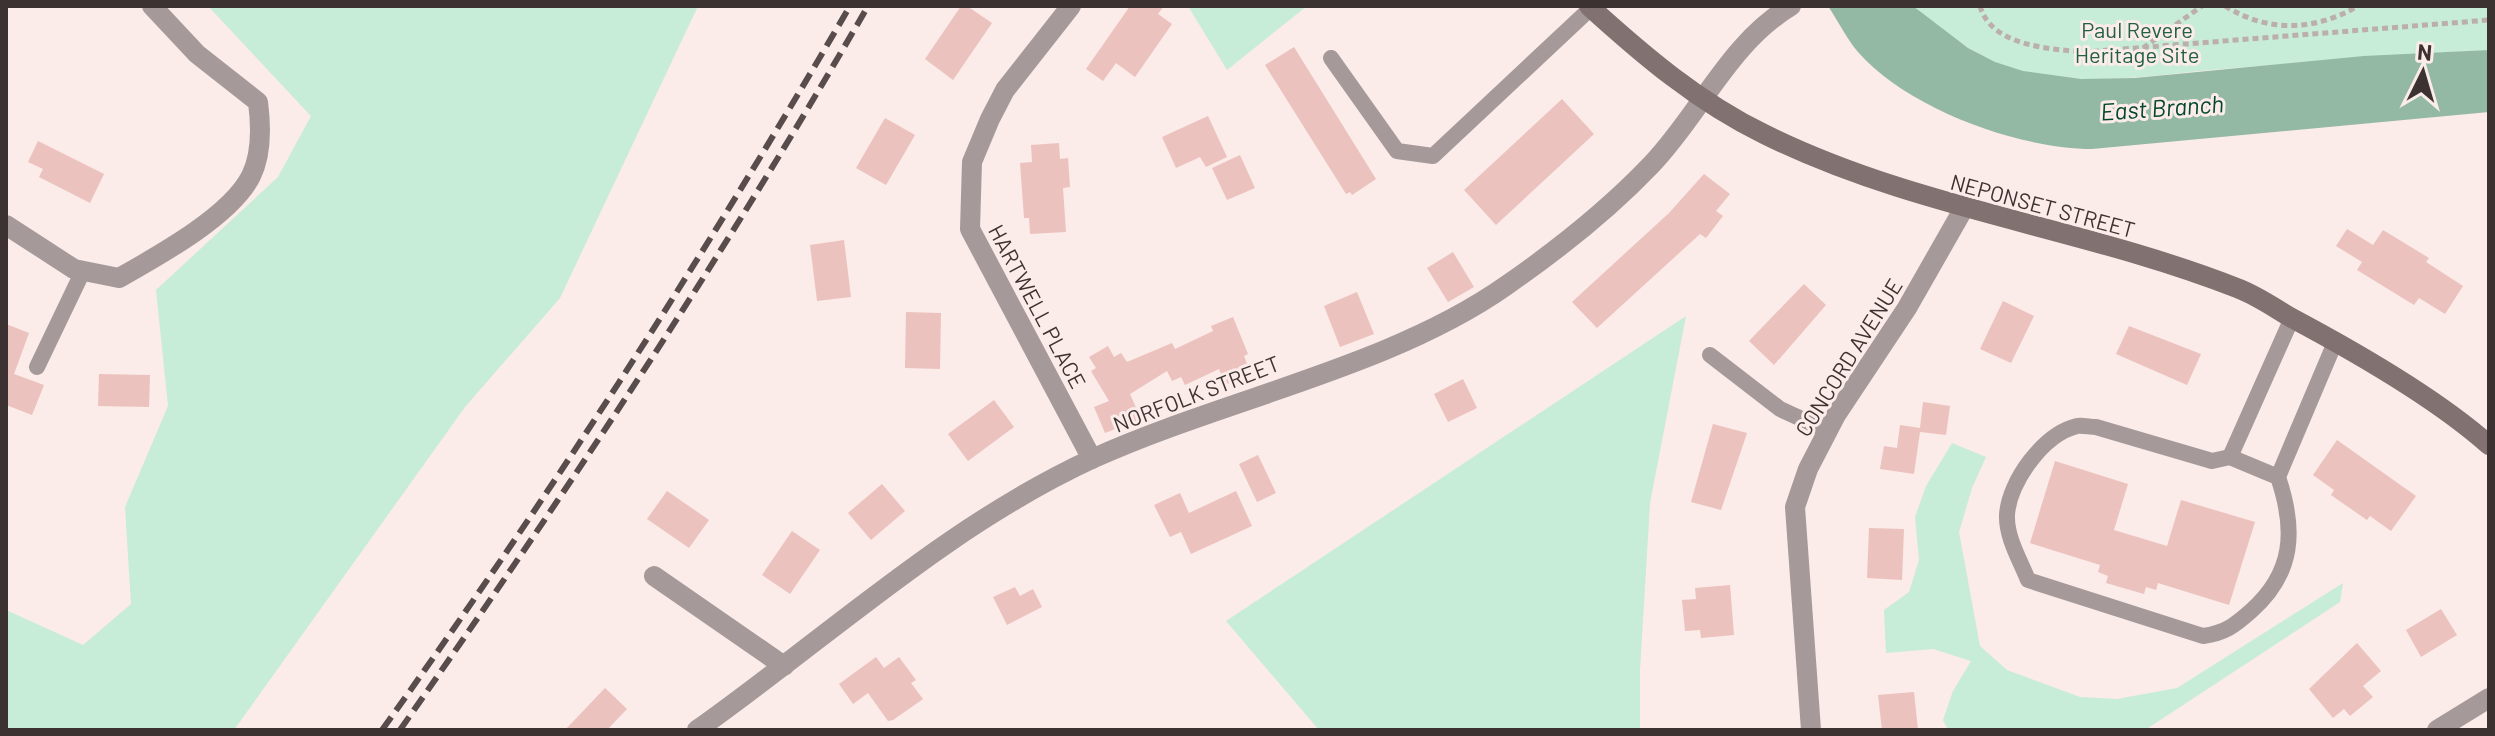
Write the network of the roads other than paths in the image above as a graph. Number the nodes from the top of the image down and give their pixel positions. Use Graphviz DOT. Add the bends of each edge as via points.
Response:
graph roads {
  1 [pos="152,6"];
  2 [pos="1071,6"];
  3 [pos="1791,6"];
  4 [pos="1590,7"];
  5 [pos="1331,58"];
  6 [pos="1702,100"];
  7 [pos="1964,208"];
  8 [pos="6,225"];
  9 [pos="83,271"];
  10 [pos="2292,318"];
  11 [pos="2336,340"];
  12 [pos="1710,355"];
  13 [pos="37,367"];
  14 [pos="1828,431"];
  15 [pos="2489,445"];
  16 [pos="2230,457"];
  17 [pos="1092,459"];
  18 [pos="2278,477"];
  19 [pos="654,576"];
  20 [pos="784,666"];
  21 [pos="2489,698"];
  22 [pos="697,730"];
  23 [pos="1811,730"];
  24 [pos="2437,730"];
  1 -- 9 [label="street" via="197,54 258,102 262,129 251,176 212,220 160,255 119,278"];
  2 -- 17 [label="street, HARTWELL PLACE" via="1005,90 990,119 972,162 970,229"];
  3 -- 6 [label="street, NORFOLK STREET" via="1753,32"];
  4 -- 5 [label="lane" via="1433,156 1397,151"];
  4 -- 6 [label="main road, NEPONSET STREET"];
  6 -- 7 [label="main road, NEPONSET STREET" via="1822,161"];
  6 -- 17 [label="street, NORFOLK STREET" via="1651,165 1507,286 1469,309 1405,340"];
  7 -- 10 [label="main road, NEPONSET STREET" via="2154,260 2239,289"];
  7 -- 14 [label="street, CONCORD AVENUE"];
  8 -- 9 [label="street"];
  9 -- 13 [label="lane"];
  10 -- 11 [label="main road, NEPONSET STREET"];
  10 -- 16 [label="lane"];
  11 -- 15 [label="main road, NEPONSET STREET"];
  11 -- 18 [label="lane"];
  12 -- 14 [label="lane" via="1780,409"];
  14 -- 23 [label="street, CONCORD AVENUE" via="1795,507"];
  16 -- 18 [label="lane"];
  16 -- 18 [label="lane" via="2212,461 2096,427 2077,426 2044,444 2013,489 2007,515 2028,580 2203,636 2225,633 2280,580 2289,551"];
  17 -- 20 [label="street, NORFOLK STREET" via="987,519 883,589"];
  19 -- 20 [label="street"];
  20 -- 22 [label="street, NORFOLK STREET"];
  21 -- 24 [label="street"];
}
